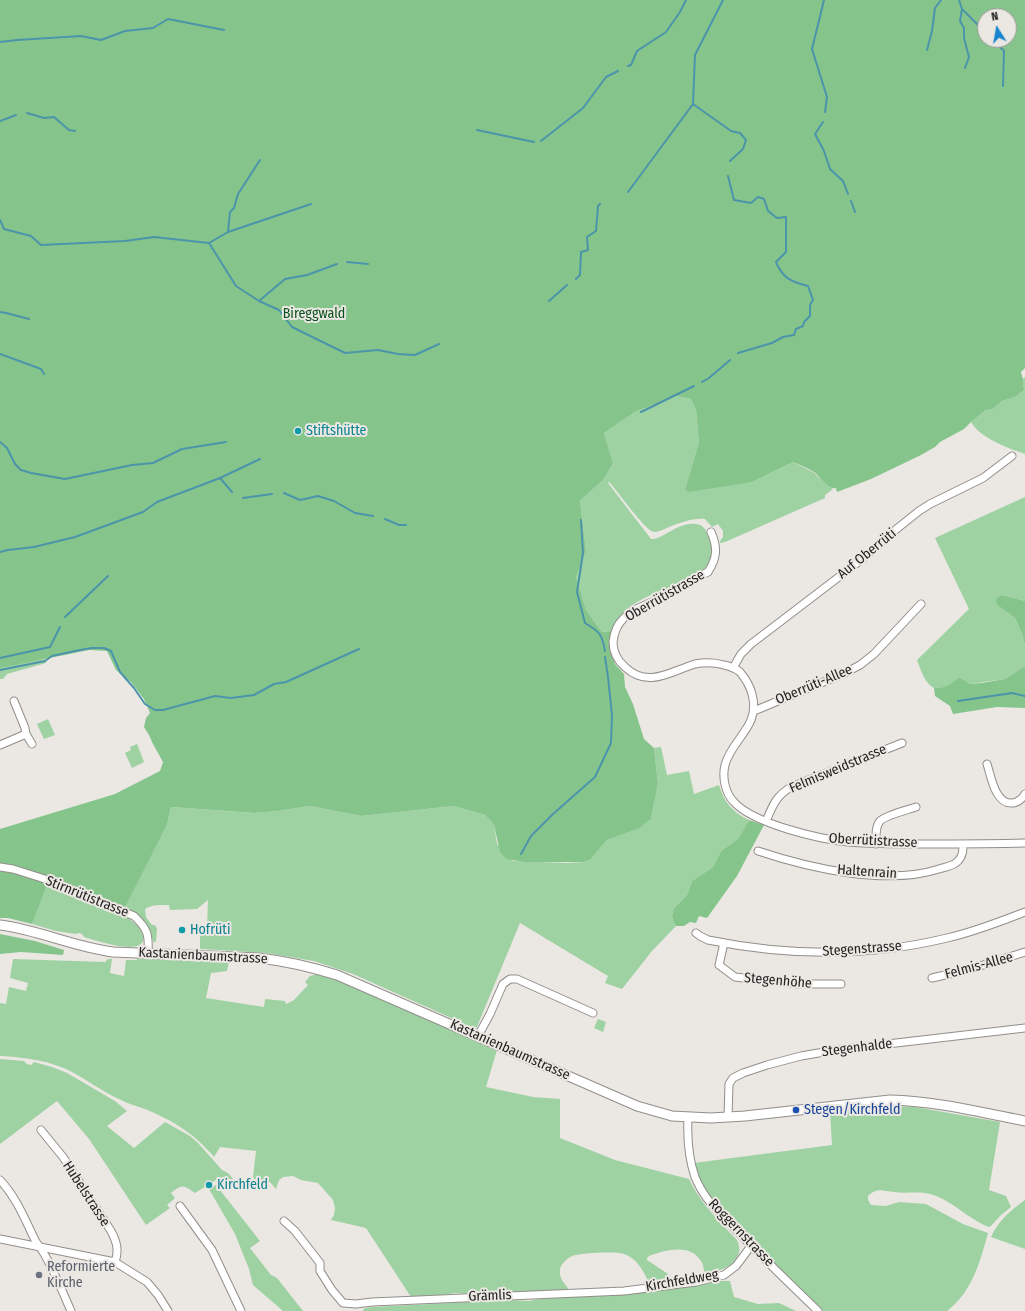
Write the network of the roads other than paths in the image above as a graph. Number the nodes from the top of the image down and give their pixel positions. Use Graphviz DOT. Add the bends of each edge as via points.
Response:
graph roads {
  1 [pos="1012,456"];
  2 [pos="711,532"];
  3 [pos="921,604"];
  4 [pos="733,668"];
  5 [pos="14,701"];
  6 [pos="754,711"];
  7 [pos="26,734"];
  8 [pos="902,743"];
  9 [pos="32,744"];
  10 [pos="0,745"];
  11 [pos="987,764"];
  12 [pos="1025,794"];
  13 [pos="916,806"];
  14 [pos="766,821"];
  15 [pos="1025,843"];
  16 [pos="876,844"];
  17 [pos="963,844"];
  18 [pos="758,851"];
  19 [pos="0,867"];
  20 [pos="1025,912"];
  21 [pos="0,925"];
  22 [pos="696,933"];
  23 [pos="724,943"];
  24 [pos="1025,952"];
  25 [pos="148,953"];
  26 [pos="932,978"];
  27 [pos="840,984"];
  28 [pos="593,1013"];
  29 [pos="1025,1028"];
  30 [pos="478,1036"];
  31 [pos="688,1117"];
  32 [pos="728,1117"];
  33 [pos="1025,1121"];
  34 [pos="41,1130"];
  35 [pos="0,1180"];
  36 [pos="180,1206"];
  37 [pos="284,1221"];
  38 [pos="0,1239"];
  39 [pos="751,1246"];
  40 [pos="39,1247"];
  41 [pos="115,1262"];
  42 [pos="624,1290"];
  43 [pos="71,1311"];
  44 [pos="168,1311"];
  45 [pos="241,1311"];
  46 [pos="818,1311"];
  1 -- 4 [label="street, Auf Oberrüti" via="983,478 919,511 865,557 751,644"];
  2 -- 4 [label="street, Oberrütistrasse" via="716,555 708,572 628,614 614,635 614,651 630,672 642,677 654,678 710,662"];
  3 -- 6 [label="street, Oberrüti-Allee" via="874,654 860,665"];
  4 -- 6 [label="street" via="739,672 751,690"];
  5 -- 7 [label="street"];
  6 -- 14 [label="street, Oberrütistrasse" via="748,727 726,762 725,784 734,802 750,814"];
  7 -- 9 [label="street"];
  7 -- 10 [label="street"];
  8 -- 14 [label="street, Felmisweidstrasse" via="791,787 775,800"];
  11 -- 12 [label="street" via="1000,798 1010,803"];
  13 -- 16 [label="street" via="880,821"];
  14 -- 16 [label="street, Oberrütistrasse" via="827,839"];
  15 -- 17 [label="street, Oberrütistrasse"];
  16 -- 17 [label="street, Oberrütistrasse"];
  17 -- 18 [label="street, Haltenrain" via="963,852 956,863 930,872 912,874 855,874 787,861"];
  19 -- 25 [label="street, Stirnrütistrasse" via="48,880 134,916 147,931"];
  20 -- 23 [label="street, Stegenstrasse" via="948,938 865,951 793,952"];
  21 -- 25 [label="street, Kastanienbaumstrasse" via="17,927 92,949"];
  22 -- 23 [label="street, Stegenstrasse" via="704,939"];
  23 -- 27 [label="street, Stegenhöhe" via="719,965 735,977 799,984"];
  24 -- 26 [label="street, Felmis-Allee"];
  25 -- 30 [label="street, Kastanienbaumstrasse" via="259,958 308,966 337,975"];
  28 -- 30 [label="street" via="514,978 503,984"];
  29 -- 32 [label="street, Stegenhalde" via="836,1050 800,1056 750,1070 737,1075 729,1084"];
  30 -- 31 [label="street, Kastanienbaumstrasse" via="637,1106 668,1115"];
  31 -- 32 [label="street, Kastanienbaumstrasse"];
  31 -- 39 [label="street, Roggernstrasse" via="688,1154 695,1178 707,1199"];
  32 -- 33 [label="street, Kastanienbaumstrasse" via="910,1100"];
  34 -- 41 [label="street, Hubelstrasse" via="63,1157 111,1231 118,1253"];
  35 -- 40 [label="street" via="10,1192"];
  36 -- 45 [label="street" via="212,1250"];
  37 -- 42 [label="street, Grämlis" via="320,1263 320,1271 343,1303"];
  38 -- 40 [label="street"];
  39 -- 42 [label="street, Kirchfeldweg" via="736,1266 724,1275 696,1282"];
  39 -- 46 [label="street, Roggernstrasse"];
  40 -- 41 [label="street"];
  40 -- 43 [label="street"];
  41 -- 44 [label="street" via="146,1282"];
}
